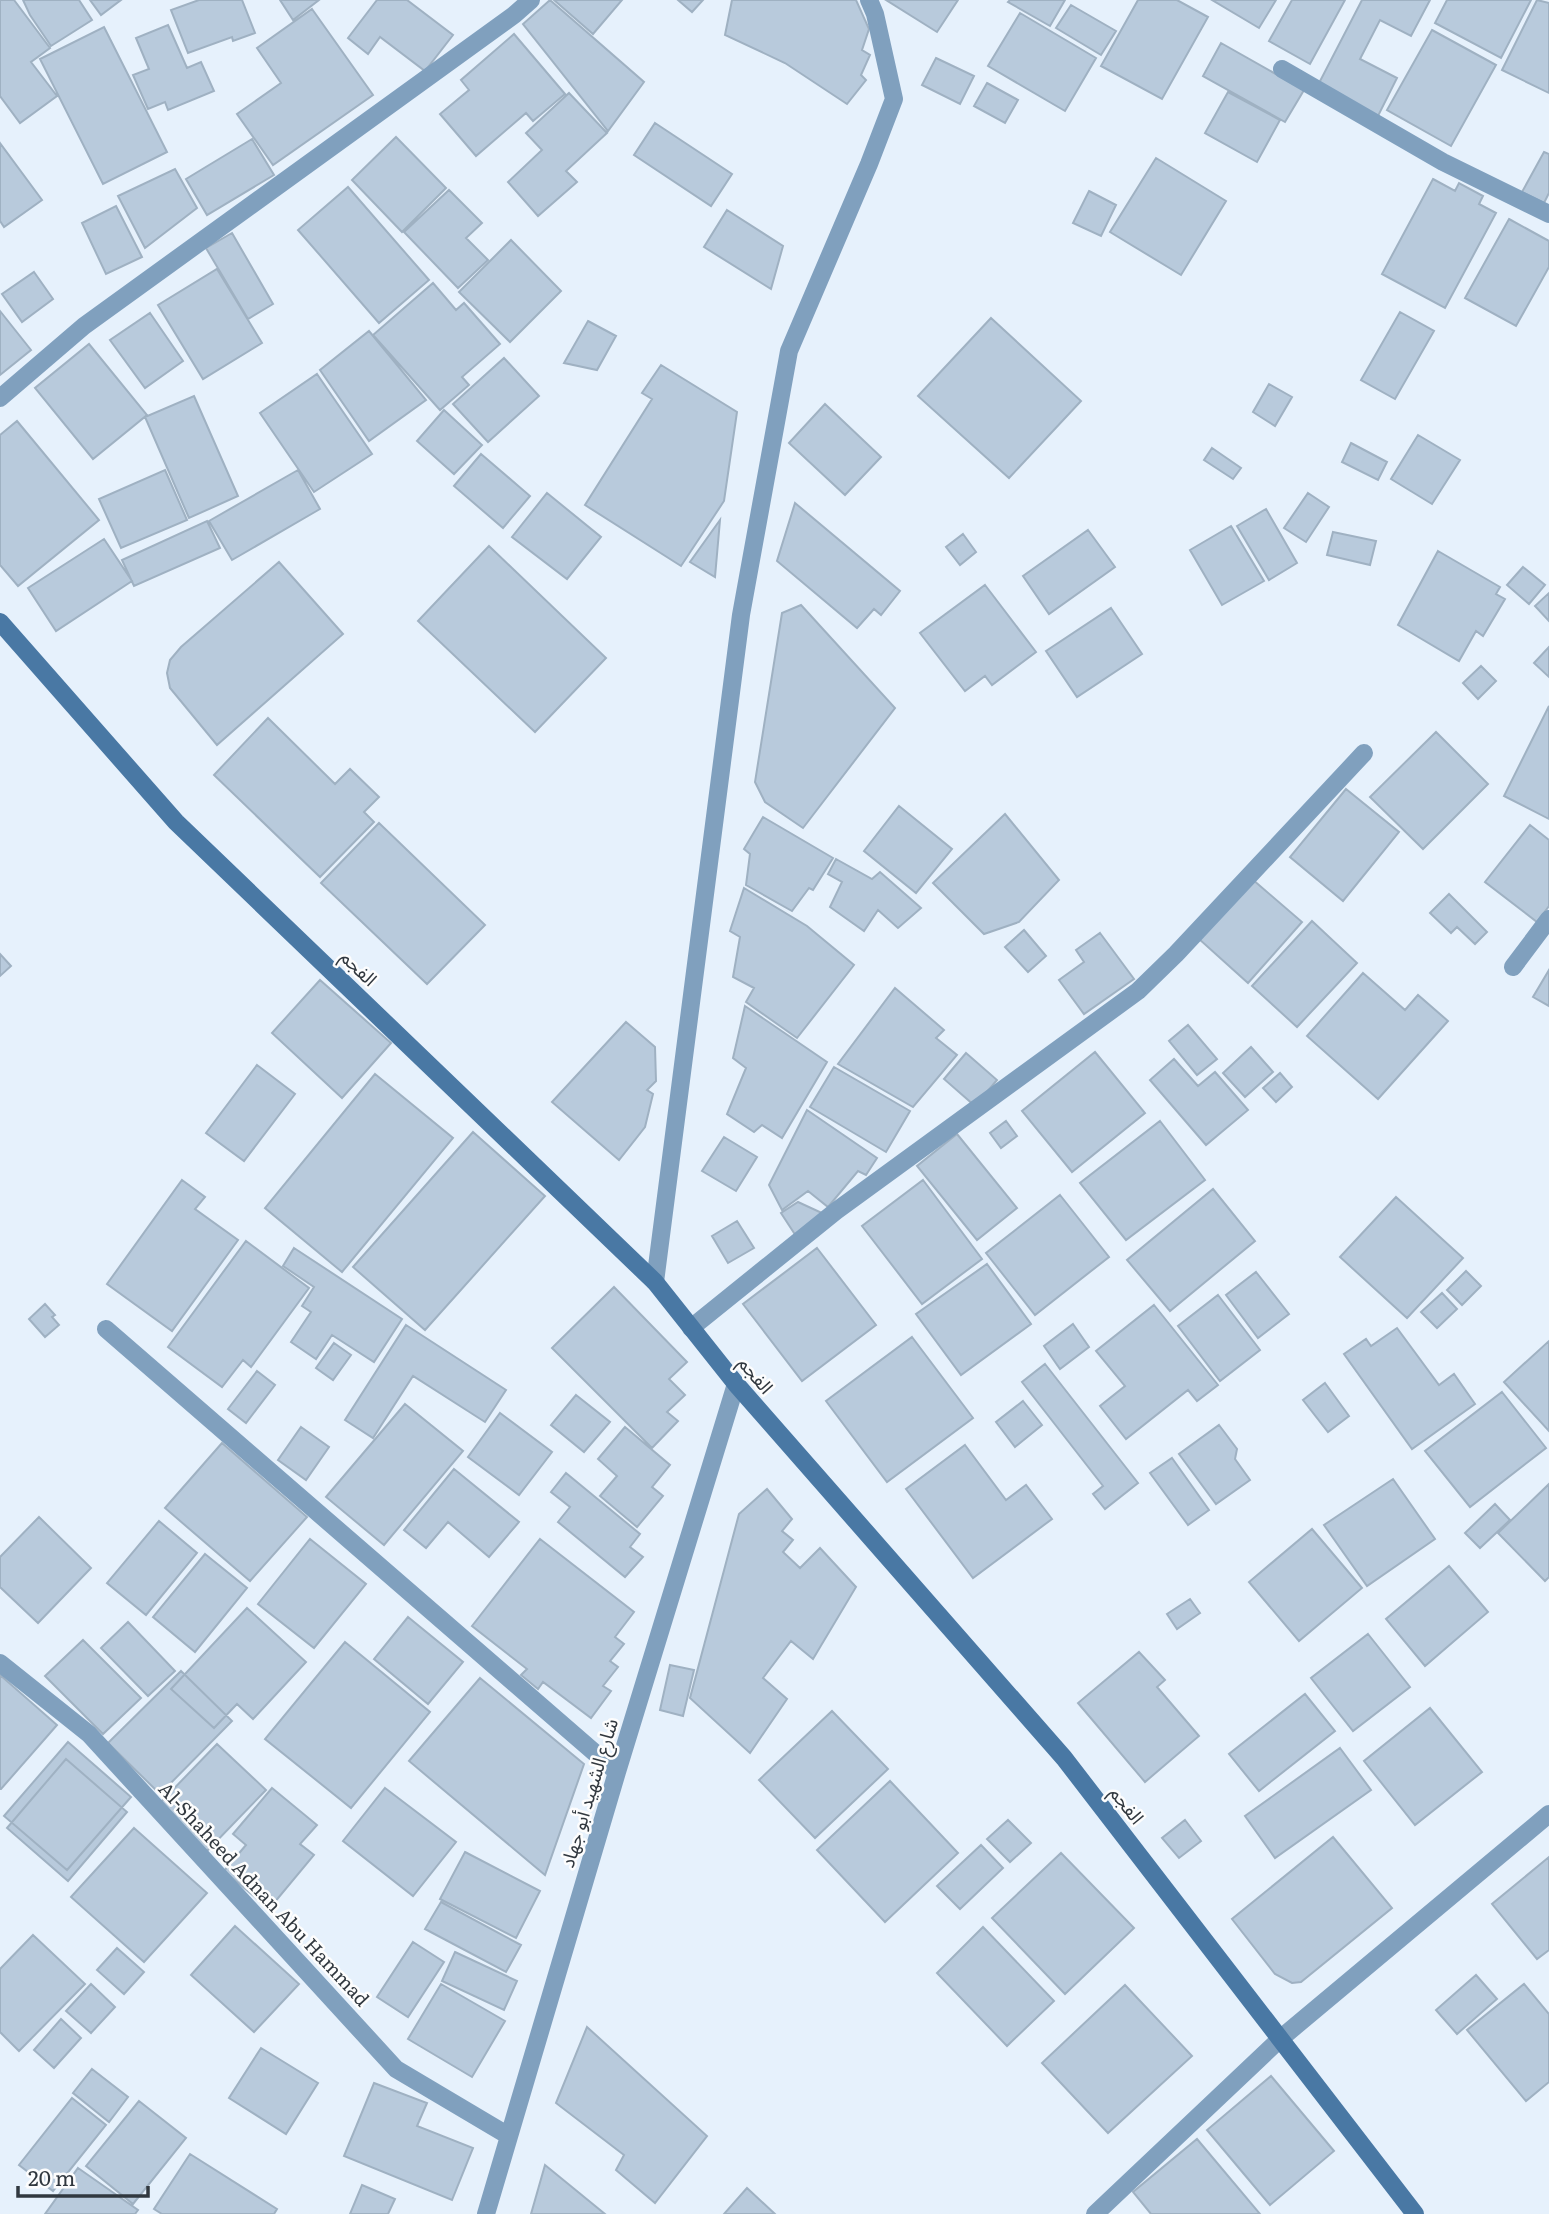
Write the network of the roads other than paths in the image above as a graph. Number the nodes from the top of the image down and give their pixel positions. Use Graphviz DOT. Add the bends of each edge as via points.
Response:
graph roads {
  1 [pos="531,0"];
  2 [pos="869,0"];
  3 [pos="1282,69"];
  4 [pos="1549,214"];
  5 [pos="0,398"];
  6 [pos="0,622"];
  7 [pos="1364,753"];
  8 [pos="1549,919"];
  9 [pos="1513,967"];
  10 [pos="655,1282"];
  11 [pos="691,1328"];
  12 [pos="106,1329"];
  13 [pos="736,1384"];
  14 [pos="0,1664"];
  15 [pos="617,1772"];
  16 [pos="1549,1814"];
  17 [pos="1280,2039"];
  18 [pos="509,2136"];
  19 [pos="486,2214"];
  20 [pos="1095,2214"];
  21 [pos="1415,2214"];
  1 -- 5 [label="street" via="84,326"];
  2 -- 10 [label="street" via="894,99 789,351 741,615"];
  3 -- 4 [label="street" via="1443,162"];
  6 -- 10 [label="main road, الفجم" via="176,822"];
  7 -- 11 [label="street" via="1138,991 836,1211"];
  8 -- 9 [label="street"];
  10 -- 11 [label="main road, الفجم"];
  11 -- 13 [label="main road, الفجم"];
  12 -- 15 [label="street"];
  13 -- 15 [label="street, شارع الشهيد أبو جهاد"];
  13 -- 17 [label="main road, الفجم" via="1064,1758"];
  14 -- 18 [label="street, Al-Shaheed Adnan Abu Hammad" via="89,1734 397,2069"];
  15 -- 18 [label="street, شارع الشهيد أبو جهاد"];
  16 -- 17 [label="street"];
  17 -- 20 [label="street"];
  17 -- 21 [label="main road, الفجم"];
  18 -- 19 [label="street, شارع الشهيد أبو جهاد"];
}
